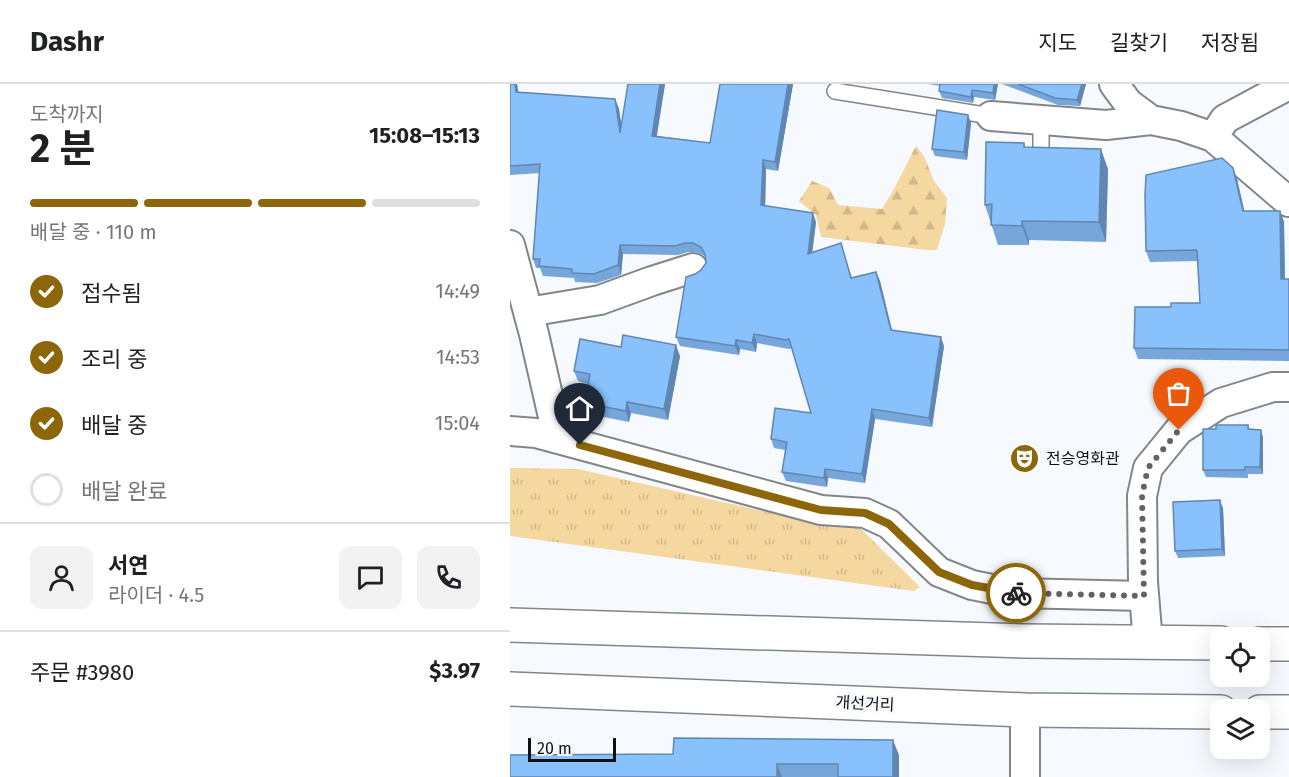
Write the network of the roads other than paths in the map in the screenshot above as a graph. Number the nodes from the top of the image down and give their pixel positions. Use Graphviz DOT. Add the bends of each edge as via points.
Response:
graph roads {
  1 [pos="1114,84"];
  2 [pos="836,91"];
  3 [pos="1283,96"];
  4 [pos="991,116"];
  5 [pos="1151,120"];
  6 [pos="1213,137"];
  7 [pos="1289,202"];
  8 [pos="510,245"];
  9 [pos="693,268"];
  10 [pos="528,312"];
  11 [pos="1289,387"];
  12 [pos="510,431"];
  13 [pos="558,439"];
  14 [pos="1144,596"];
  15 [pos="510,625"];
  16 [pos="1148,643"];
  17 [pos="1210,644"];
  18 [pos="1270,644"];
  19 [pos="1289,644"];
  20 [pos="510,689"];
  21 [pos="1025,710"];
  22 [pos="1210,712"];
  23 [pos="1270,712"];
  24 [pos="1289,712"];
  25 [pos="1025,777"];
  1 -- 5 [label="street" via="1128,103"];
  2 -- 4 [label="lane"];
  3 -- 6 [label="street" via="1226,119"];
  4 -- 5 [label="street" via="1041,133"];
  5 -- 6 [label="street"];
  6 -- 7 [label="street"];
  8 -- 10 [label="street"];
  9 -- 10 [label="street" via="600,300"];
  10 -- 13 [label="street"];
  11 -- 14 [label="street" via="1273,387 1221,403 1179,430 1148,468 1142,495"];
  12 -- 13 [label="street"];
  13 -- 14 [label="street" via="821,510 865,513 889,524 939,572 972,585 1012,593"];
  14 -- 16 [label="street"];
  15 -- 16 [label="main road"];
  16 -- 17 [label="main road"];
  18 -- 19 [label="main road"];
  20 -- 21 [label="main road, 개선거리"];
  21 -- 22 [label="main road, 개선거리"];
  21 -- 25 [label="street"];
  23 -- 24 [label="main road"];
}
